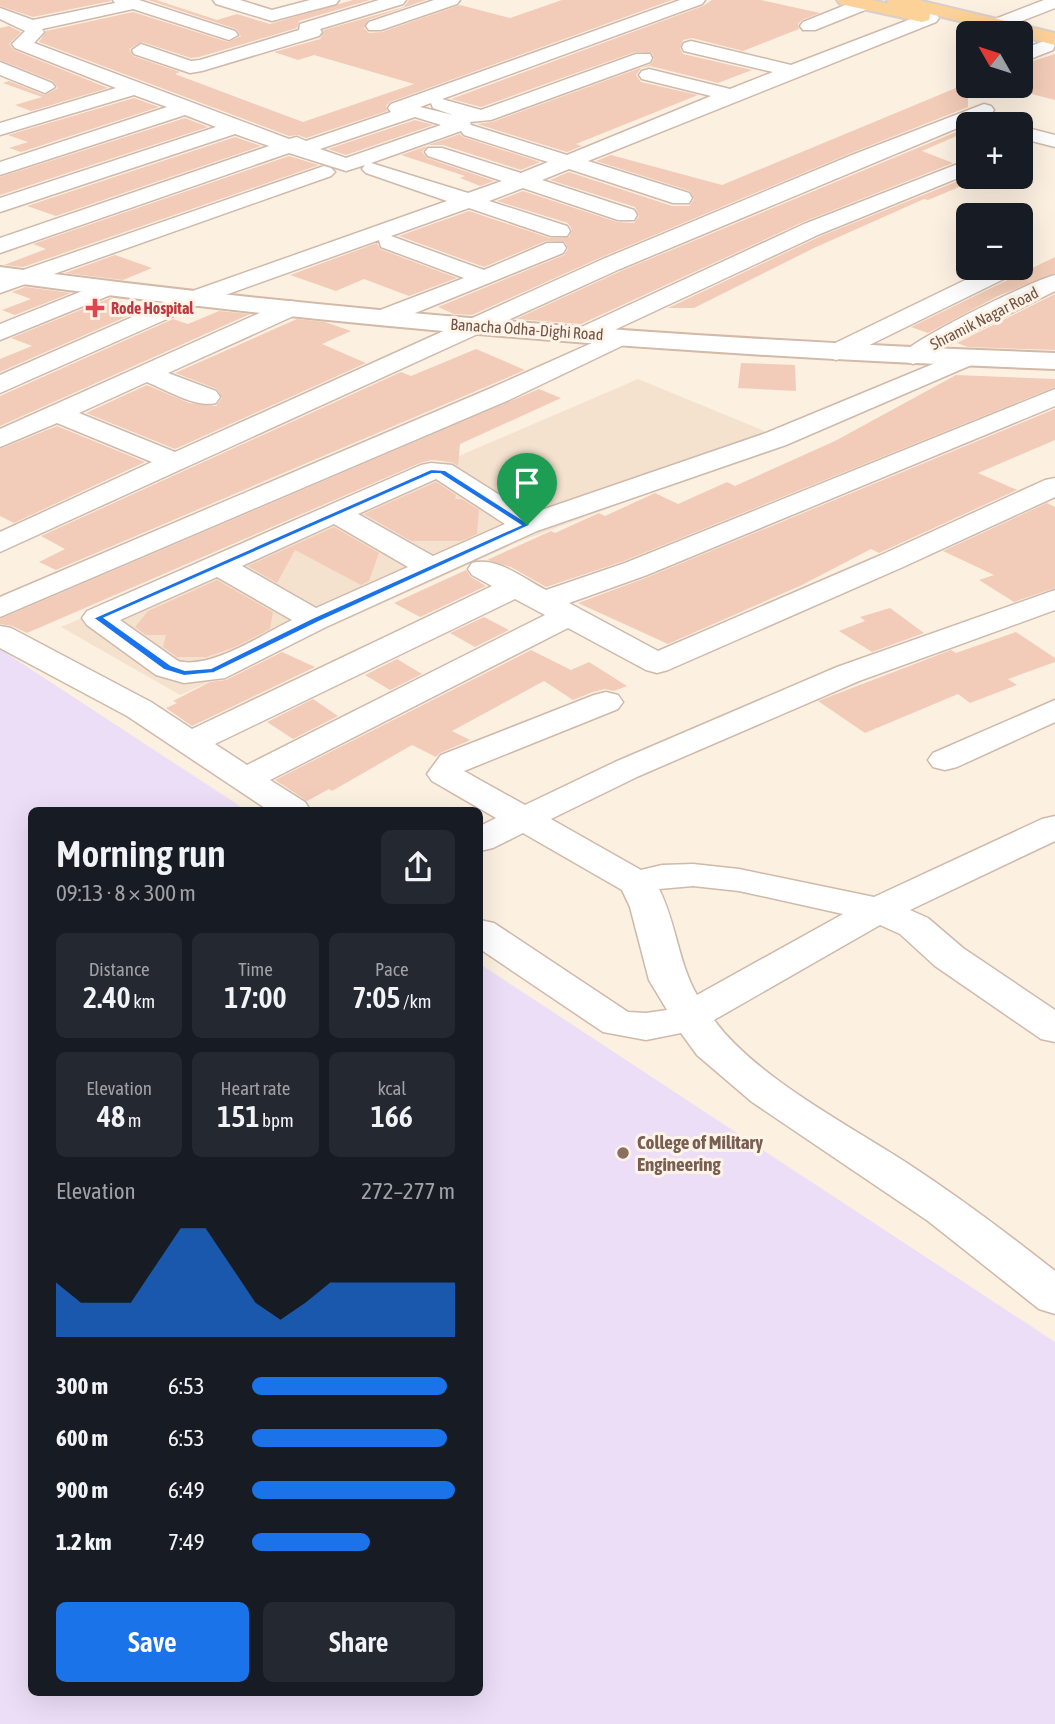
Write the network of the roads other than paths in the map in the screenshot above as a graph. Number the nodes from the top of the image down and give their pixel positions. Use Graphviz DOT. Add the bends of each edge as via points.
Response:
graph roads {
  1 [pos="18,0"];
  2 [pos="222,0"];
  3 [pos="330,0"];
  4 [pos="397,0"];
  5 [pos="451,0"];
  6 [pos="696,0"];
  7 [pos="846,0"];
  8 [pos="896,0"];
  9 [pos="128,2"];
  10 [pos="1055,2"];
  11 [pos="0,4"];
  12 [pos="864,4"];
  13 [pos="1033,12"];
  14 [pos="0,13"];
  15 [pos="1055,13"];
  16 [pos="930,18"];
  17 [pos="966,21"];
  18 [pos="1012,21"];
  19 [pos="956,23"];
  20 [pos="31,26"];
  21 [pos="374,26"];
  22 [pos="809,26"];
  23 [pos="229,35"];
  24 [pos="1033,39"];
  25 [pos="1033,41"];
  26 [pos="166,44"];
  27 [pos="1052,44"];
  28 [pos="691,47"];
  29 [pos="1033,52"];
  30 [pos="104,60"];
  31 [pos="79,66"];
  32 [pos="0,68"];
  33 [pos="792,71"];
  34 [pos="21,78"];
  35 [pos="477,79"];
  36 [pos="0,83"];
  37 [pos="45,87"];
  38 [pos="135,88"];
  39 [pos="727,97"];
  40 [pos="185,108"];
  41 [pos="609,122"];
  42 [pos="235,127"];
  43 [pos="956,127"];
  44 [pos="0,129"];
  45 [pos="471,131"];
  46 [pos="643,131"];
  47 [pos="1033,135"];
  48 [pos="1055,141"];
  49 [pos="296,147"];
  50 [pos="435,152"];
  51 [pos="565,163"];
  52 [pos="0,169"];
  53 [pos="373,169"];
  54 [pos="956,171"];
  55 [pos="324,172"];
  56 [pos="522,181"];
  57 [pos="83,197"];
  58 [pos="681,198"];
  59 [pos="0,205"];
  60 [pos="109,207"];
  61 [pos="464,207"];
  62 [pos="626,215"];
  63 [pos="559,231"];
  64 [pos="389,242"];
  65 [pos="0,246"];
  66 [pos="485,278"];
  67 [pos="7,279"];
  68 [pos="982,280"];
  69 [pos="1055,282"];
  70 [pos="105,289"];
  71 [pos="195,298"];
  72 [pos="291,308"];
  73 [pos="384,317"];
  74 [pos="471,326"];
  75 [pos="0,333"];
  76 [pos="585,334"];
  77 [pos="621,337"];
  78 [pos="836,352"];
  79 [pos="914,356"];
  80 [pos="967,358"];
  81 [pos="1053,359"];
  82 [pos="146,373"];
  83 [pos="0,386"];
  84 [pos="207,397"];
  85 [pos="1055,397"];
  86 [pos="57,413"];
  87 [pos="0,439"];
  88 [pos="175,462"];
  89 [pos="1055,486"];
  90 [pos="335,513"];
  91 [pos="527,525"];
  92 [pos="0,543"];
  93 [pos="216,564"];
  94 [pos="432,568"];
  95 [pos="483,569"];
  96 [pos="1055,599"];
  97 [pos="544,601"];
  98 [pos="0,608"];
  99 [pos="315,620"];
  100 [pos="0,635"];
  101 [pos="606,702"];
  102 [pos="1055,709"];
  103 [pos="190,743"];
  104 [pos="945,760"];
  105 [pos="244,780"];
  106 [pos="287,807"];
  107 [pos="523,819"];
  108 [pos="1055,827"];
  109 [pos="483,839"];
  110 [pos="637,883"];
  111 [pos="878,910"];
  112 [pos="483,934"];
  113 [pos="690,1016"];
  114 [pos="1055,1029"];
  115 [pos="1055,1296"];
  1 -- 11 [label="street"];
  2 -- 3 [label="street" via="272,16"];
  4 -- 26 [label="street" via="306,28 313,33 202,65 190,67 135,52"];
  5 -- 21 [label="street"];
  6 -- 35 [label="street"];
  7 -- 12 [label="main road"];
  8 -- 17 [label="main road"];
  9 -- 20 [label="street"];
  9 -- 23 [label="street"];
  10 -- 13 [label="street"];
  12 -- 16 [label="main road"];
  12 -- 22 [label="street"];
  13 -- 15 [label="street"];
  13 -- 18 [label="street"];
  14 -- 20 [label="street"];
  16 -- 19 [label="main road"];
  16 -- 33 [label="street"];
  20 -- 31 [label="street" via="35,32 21,44"];
  24 -- 27 [label="main road"];
  25 -- 27 [label="main road"];
  27 -- 29 [label="street"];
  28 -- 33 [label="street"];
  30 -- 31 [label="street"];
  31 -- 38 [label="street"];
  32 -- 34 [label="street"];
  33 -- 39 [label="street"];
  34 -- 36 [label="street"];
  34 -- 37 [label="street"];
  35 -- 39 [label="street" via="481,81 472,88 431,101 484,116 645,70"];
  35 -- 49 [label="street"];
  38 -- 40 [label="street"];
  38 -- 44 [label="street"];
  39 -- 46 [label="street"];
  40 -- 42 [label="street"];
  40 -- 52 [label="street"];
  41 -- 46 [label="street"];
  42 -- 49 [label="street"];
  42 -- 59 [label="street"];
  43 -- 74 [label="street" via="699,226"];
  45 -- 51 [label="street"];
  46 -- 51 [label="street"];
  47 -- 48 [label="street"];
  49 -- 49 [label="street" via="414,111 461,124 346,165"];
  49 -- 60 [label="street"];
  50 -- 56 [label="street"];
  51 -- 56 [label="street"];
  51 -- 58 [label="street"];
  53 -- 61 [label="street"];
  54 -- 76 [label="street" via="812,229"];
  55 -- 67 [label="street"];
  56 -- 61 [label="street"];
  56 -- 62 [label="street"];
  57 -- 60 [label="street"];
  60 -- 65 [label="street"];
  61 -- 63 [label="street"];
  61 -- 66 [label="street" via="555,248"];
  61 -- 71 [label="street"];
  64 -- 66 [label="street"];
  66 -- 73 [label="street"];
  67 -- 70 [label="street, Banacha Odha-Dighi Road"];
  68 -- 78 [label="street"];
  69 -- 79 [label="street, Shramik Nagar Road"];
  70 -- 71 [label="street, Banacha Odha-Dighi Road"];
  70 -- 75 [label="street"];
  71 -- 72 [label="street, Banacha Odha-Dighi Road"];
  71 -- 83 [label="street"];
  72 -- 73 [label="street, Banacha Odha-Dighi Road"];
  72 -- 82 [label="street"];
  73 -- 74 [label="street, Banacha Odha-Dighi Road"];
  74 -- 76 [label="street, Banacha Odha-Dighi Road"];
  74 -- 88 [label="street"];
  76 -- 77 [label="street, Banacha Odha-Dighi Road"];
  77 -- 78 [label="street, Banacha Odha-Dighi Road"];
  77 -- 98 [label="street" via="487,400"];
  78 -- 79 [label="street, Banacha Odha-Dighi Road"];
  79 -- 80 [label="street, Banacha Odha-Dighi Road"];
  80 -- 81 [label="street, Banacha Odha-Dighi Road"];
  80 -- 91 [label="street" via="776,439"];
  82 -- 84 [label="street"];
  82 -- 86 [label="street"];
  85 -- 97 [label="street" via="636,569"];
  86 -- 87 [label="street"];
  86 -- 88 [label="street"];
  88 -- 92 [label="street"];
  89 -- 97 [label="street" via="657,663"];
  90 -- 91 [label="street" via="436,470"];
  90 -- 93 [label="street"];
  90 -- 94 [label="street"];
  91 -- 94 [label="street"];
  93 -- 99 [label="street"];
  93 -- 99 [label="street" via="102,614 99,621 167,668 199,674"];
  94 -- 99 [label="street"];
  95 -- 97 [label="street"];
  96 -- 107 [label="street" via="848,674"];
  97 -- 103 [label="street"];
  97 -- 105 [label="street"];
  100 -- 103 [label="street" via="139,709"];
  101 -- 107 [label="street" via="453,762 444,774"];
  102 -- 104 [label="street"];
  103 -- 105 [label="street"];
  105 -- 106 [label="street"];
  107 -- 109 [label="street"];
  107 -- 110 [label="street"];
  108 -- 111 [label="street"];
  110 -- 111 [label="street" via="662,876 739,880"];
  110 -- 113 [label="street" via="649,907 669,981"];
  111 -- 113 [label="street"];
  111 -- 114 [label="street" via="914,926 949,957"];
  112 -- 113 [label="street" via="617,1023 664,1027"];
  113 -- 115 [label="street" via="711,1045 767,1092 944,1209"];
}
